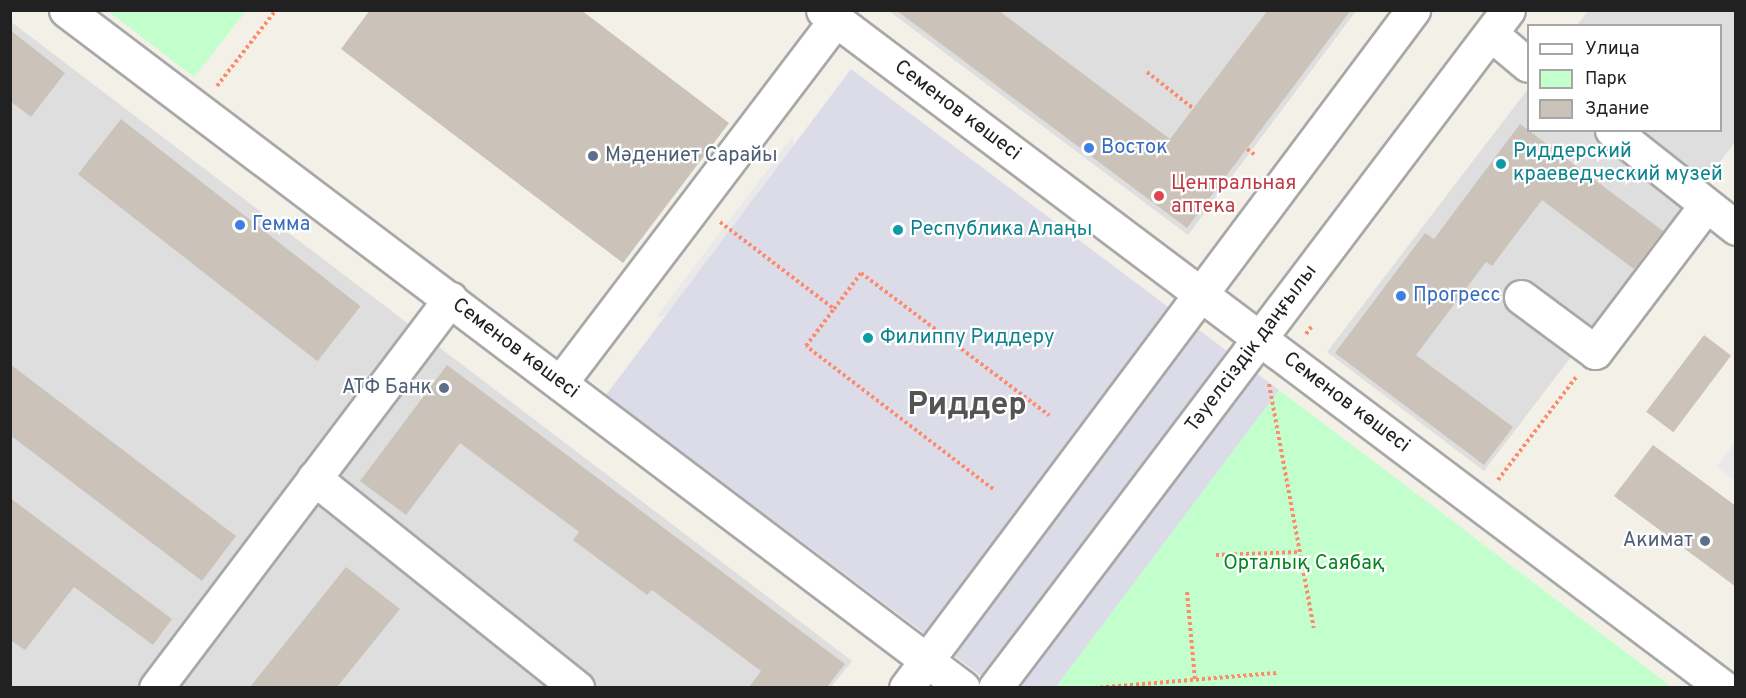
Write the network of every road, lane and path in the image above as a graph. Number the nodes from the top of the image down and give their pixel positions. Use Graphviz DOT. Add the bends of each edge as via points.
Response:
graph roads {
  1 [pos="66,10"];
  2 [pos="276,10"];
  3 [pos="1413,10"];
  4 [pos="829,15"];
  5 [pos="1500,22"];
  6 [pos="1527,63"];
  7 [pos="1147,72"];
  8 [pos="1194,109"];
  9 [pos="199,110"];
  10 [pos="1615,132"];
  11 [pos="1247,149"];
  12 [pos="1255,155"];
  13 [pos="697,203"];
  14 [pos="1706,205"];
  15 [pos="1736,228"];
  16 [pos="1199,293"];
  17 [pos="1521,297"];
  18 [pos="450,299"];
  19 [pos="834,309"];
  20 [pos="1260,339"];
  21 [pos="1595,352"];
  22 [pos="560,383"];
  23 [pos="1269,384"];
  24 [pos="1049,415"];
  25 [pos="315,478"];
  26 [pos="1492,488"];
  27 [pos="993,489"];
  28 [pos="1300,552"];
  29 [pos="1216,555"];
  30 [pos="1187,592"];
  31 [pos="1314,628"];
  32 [pos="927,660"];
  33 [pos="1277,673"];
  34 [pos="1195,680"];
  35 [pos="156,687"];
  36 [pos="577,687"];
  37 [pos="906,687"];
  38 [pos="963,687"];
  39 [pos="995,687"];
  40 [pos="1094,687"];
  41 [pos="1724,687"];
  1 -- 9 [label="street, Семенов көшесі"];
  2 -- 9 [label="path"];
  3 -- 16 [label="street"];
  4 -- 13 [label="street"];
  4 -- 16 [label="street, Семенов көшесі"];
  5 -- 6 [label="street"];
  5 -- 20 [label="street, Тәуелсіздік даңғылы"];
  7 -- 8 [label="path"];
  9 -- 18 [label="street, Семенов көшесі"];
  10 -- 14 [label="street"];
  11 -- 12 [label="path"];
  13 -- 19 [label="path"];
  13 -- 22 [label="street"];
  14 -- 15 [label="street"];
  14 -- 21 [label="street"];
  16 -- 20 [label="street, Семенов көшесі"];
  16 -- 32 [label="street"];
  17 -- 21 [label="street"];
  18 -- 22 [label="street, Семенов көшесі"];
  18 -- 25 [label="street"];
  19 -- 24 [label="path" via="861,273"];
  19 -- 27 [label="path" via="806,346"];
  20 -- 39 [label="street, Тәуелсіздік даңғылы"];
  20 -- 41 [label="street, Семенов көшесі"];
  21 -- 26 [label="path"];
  22 -- 32 [label="street, Семенов көшесі"];
  23 -- 28 [label="path"];
  25 -- 35 [label="street"];
  25 -- 36 [label="street"];
  28 -- 29 [label="path"];
  28 -- 31 [label="path"];
  30 -- 34 [label="path"];
  32 -- 37 [label="street"];
  32 -- 38 [label="street, Семенов көшесі"];
  33 -- 34 [label="path"];
  34 -- 40 [label="path"];
}
